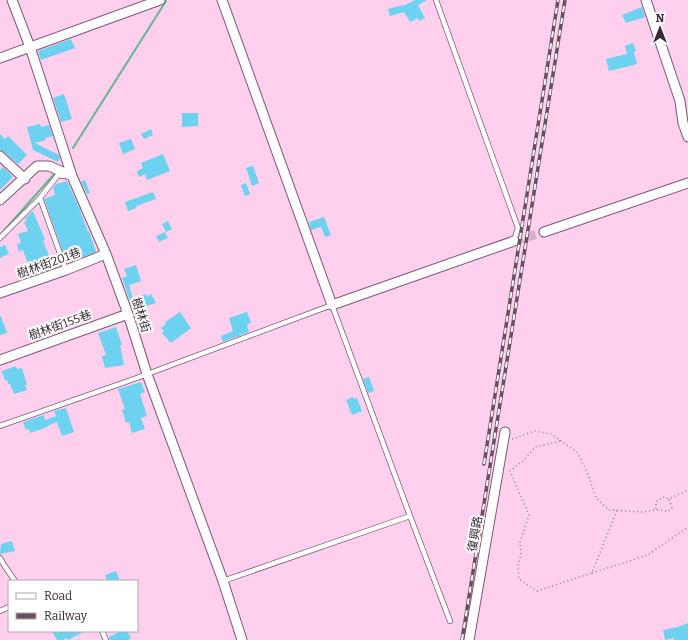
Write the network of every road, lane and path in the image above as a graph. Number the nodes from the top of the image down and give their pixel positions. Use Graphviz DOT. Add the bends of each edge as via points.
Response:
graph roads {
  1 [pos="12,0"];
  2 [pos="160,0"];
  3 [pos="222,0"];
  4 [pos="436,0"];
  5 [pos="646,0"];
  6 [pos="30,47"];
  7 [pos="0,58"];
  8 [pos="688,137"];
  9 [pos="0,156"];
  10 [pos="72,176"];
  11 [pos="25,179"];
  12 [pos="688,183"];
  13 [pos="40,198"];
  14 [pos="0,200"];
  15 [pos="544,232"];
  16 [pos="0,238"];
  17 [pos="514,241"];
  18 [pos="106,254"];
  19 [pos="66,270"];
  20 [pos="0,293"];
  21 [pos="332,305"];
  22 [pos="128,314"];
  23 [pos="0,360"];
  24 [pos="147,374"];
  25 [pos="0,426"];
  26 [pos="505,432"];
  27 [pos="560,440"];
  28 [pos="503,442"];
  29 [pos="688,490"];
  30 [pos="669,499"];
  31 [pos="617,510"];
  32 [pos="656,510"];
  33 [pos="410,516"];
  34 [pos="688,527"];
  35 [pos="0,558"];
  36 [pos="592,573"];
  37 [pos="14,580"];
  38 [pos="223,580"];
  39 [pos="450,621"];
  40 [pos="242,640"];
  41 [pos="470,640"];
  1 -- 6 [label="street, 樹林街"];
  2 -- 6 [label="street"];
  3 -- 21 [label="street"];
  4 -- 17 [label="lane" via="518,228"];
  5 -- 8 [label="street" via="680,101"];
  6 -- 7 [label="street"];
  6 -- 10 [label="street, 樹林街"];
  9 -- 11 [label="street"];
  10 -- 11 [label="street" via="49,166 37,166"];
  10 -- 13 [label="lane" via="58,175"];
  10 -- 18 [label="street, 樹林街"];
  11 -- 14 [label="street"];
  12 -- 15 [label="street"];
  13 -- 16 [label="lane"];
  13 -- 19 [label="lane"];
  17 -- 21 [label="street"];
  18 -- 19 [label="street, 樹林街201巷"];
  18 -- 22 [label="street, 樹林街"];
  19 -- 20 [label="street, 樹林街201巷"];
  21 -- 24 [label="lane"];
  21 -- 33 [label="lane"];
  22 -- 23 [label="street, 樹林街155巷"];
  22 -- 24 [label="street, 樹林街"];
  24 -- 25 [label="lane"];
  24 -- 38 [label="street, 樹林街"];
  26 -- 28 [label="street, 復興路"];
  27 -- 28 [label="path" via="551,434 535,431"];
  27 -- 31 [label="path" via="578,452 596,498 609,510"];
  27 -- 36 [label="path" via="535,447 510,471 528,515 520,542 518,579 537,591"];
  28 -- 41 [label="street, 復興路"];
  29 -- 30 [label="path"];
  30 -- 32 [label="path" via="663,496 656,502"];
  30 -- 32 [label="path" via="672,508 668,511"];
  31 -- 32 [label="path"];
  31 -- 36 [label="path"];
  33 -- 38 [label="lane"];
  33 -- 39 [label="lane"];
  34 -- 36 [label="path" via="648,555"];
  35 -- 37 [label="lane"];
  38 -- 40 [label="street, 樹林街"];
}
